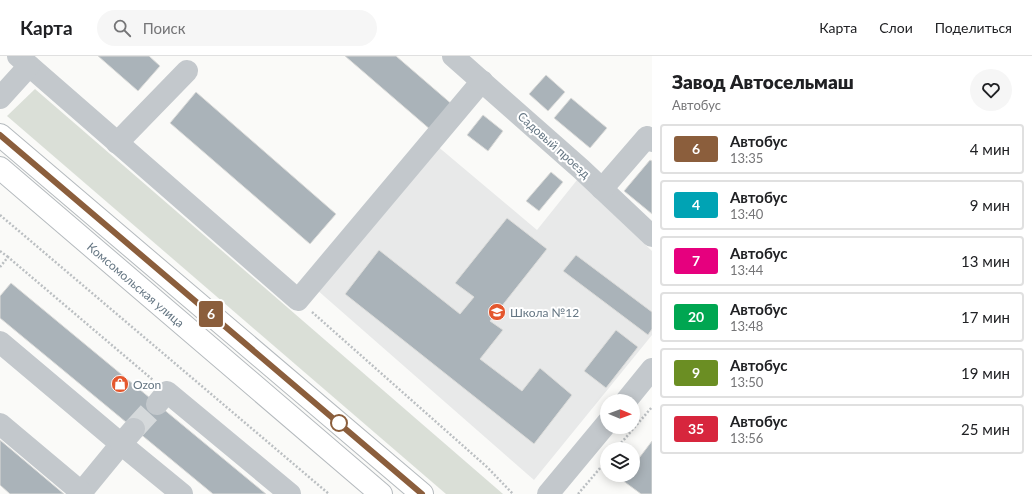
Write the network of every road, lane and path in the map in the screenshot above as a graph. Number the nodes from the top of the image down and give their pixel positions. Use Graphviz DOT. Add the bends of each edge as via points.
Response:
graph roads {
  1 [pos="453,56"];
  2 [pos="24,61"];
  3 [pos="187,71"];
  4 [pos="482,81"];
  5 [pos="0,98"];
  6 [pos="0,135"];
  7 [pos="652,141"];
  8 [pos="117,143"];
  9 [pos="0,168"];
  10 [pos="602,189"];
  11 [pos="0,215"];
  12 [pos="652,236"];
  13 [pos="0,251"];
  14 [pos="8,258"];
  15 [pos="0,267"];
  16 [pos="298,300"];
  17 [pos="0,342"];
  18 [pos="652,370"];
  19 [pos="632,394"];
  20 [pos="162,398"];
  21 [pos="652,407"];
  22 [pos="0,424"];
  23 [pos="600,431"];
  24 [pos="128,436"];
  25 [pos="622,442"];
  26 [pos="600,468"];
  27 [pos="373,491"];
  28 [pos="81,493"];
  29 [pos="182,494"];
  30 [pos="290,494"];
  31 [pos="329,494"];
  32 [pos="422,494"];
  33 [pos="513,494"];
  34 [pos="548,494"];
  35 [pos="578,494"];
  1 -- 4 [label="street, Садовый проезд"];
  2 -- 5 [label="street"];
  2 -- 8 [label="street"];
  3 -- 8 [label="street"];
  4 -- 10 [label="street, Садовый проезд"];
  4 -- 16 [label="street"];
  6 -- 32 [label="main road, Комсомольская улица"];
  7 -- 10 [label="street" via="647,137"];
  8 -- 16 [label="street"];
  9 -- 27 [label="main road, Комсомольская улица"];
  10 -- 12 [label="street, Садовый проезд"];
  11 -- 31 [label="path"];
  13 -- 14 [label="path"];
  14 -- 15 [label="path"];
  14 -- 20 [label="path"];
  16 -- 33 [label="path" via="487,467"];
  17 -- 24 [label="street"];
  18 -- 19 [label="street"];
  20 -- 30 [label="street"];
  21 -- 25 [label="path"];
  22 -- 28 [label="street"];
  23 -- 34 [label="street"];
  24 -- 28 [label="street"];
  24 -- 29 [label="street"];
  26 -- 35 [label="path"];
}
